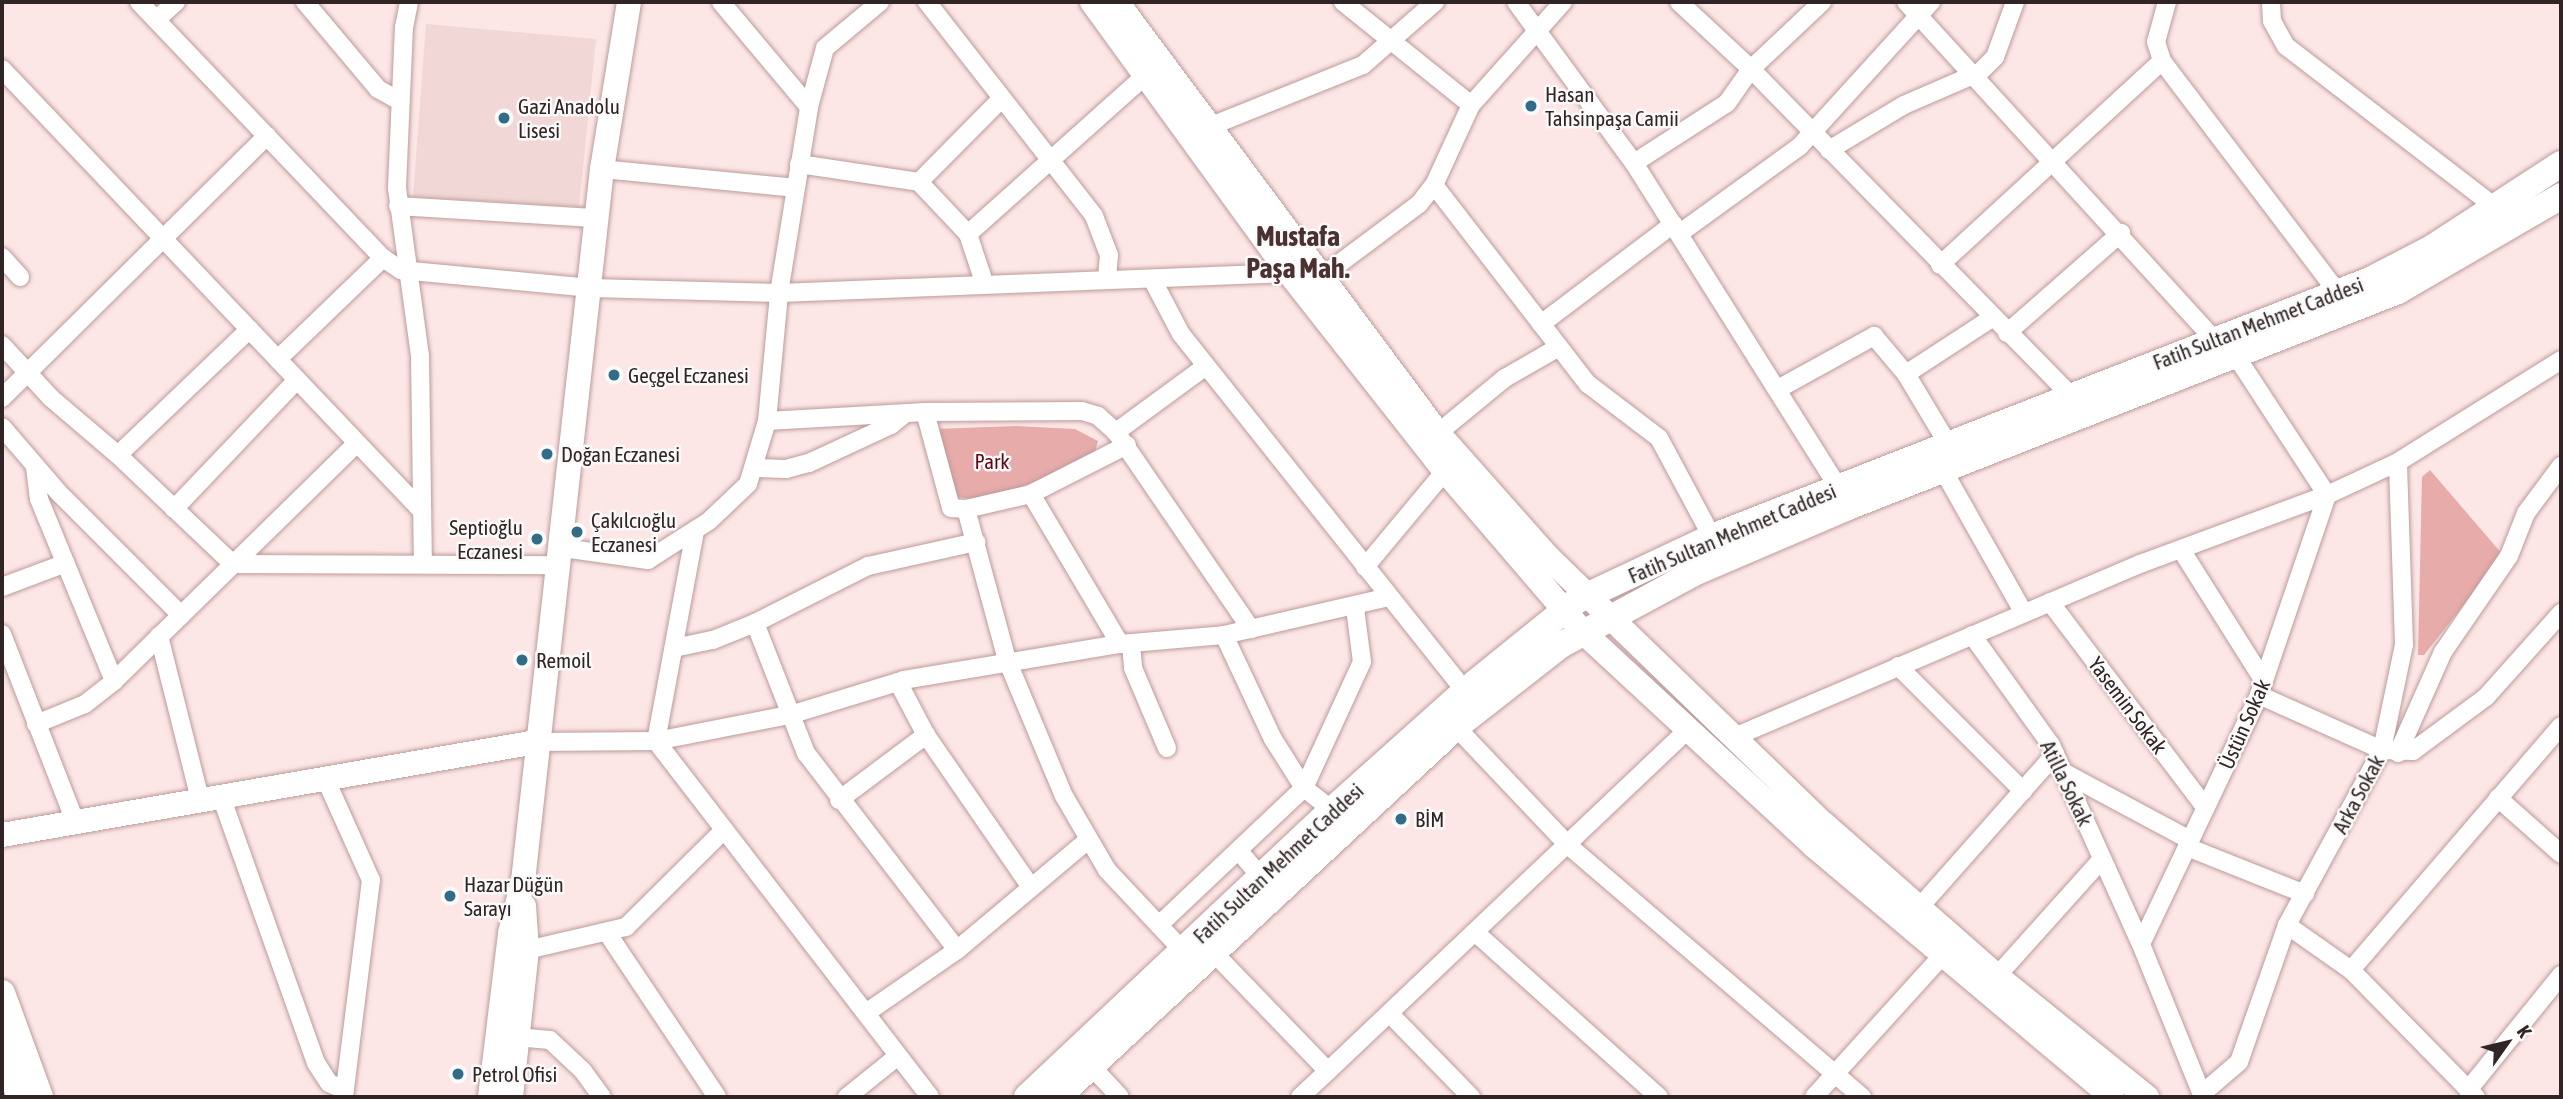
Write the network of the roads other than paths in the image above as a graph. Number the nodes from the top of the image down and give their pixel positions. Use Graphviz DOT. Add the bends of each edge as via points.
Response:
graph roads {
  1 [pos="139,2"];
  2 [pos="176,2"];
  3 [pos="305,2"];
  4 [pos="409,2"];
  5 [pos="629,2"];
  6 [pos="720,2"];
  7 [pos="880,2"];
  8 [pos="927,2"];
  9 [pos="1092,2"];
  10 [pos="1116,2"];
  11 [pos="1343,2"];
  12 [pos="1435,2"];
  13 [pos="1516,2"];
  14 [pos="1563,2"];
  15 [pos="1679,2"];
  16 [pos="1822,2"];
  17 [pos="1906,2"];
  18 [pos="2015,2"];
  19 [pos="2167,2"];
  20 [pos="2271,2"];
  21 [pos="1925,8"];
  22 [pos="156,20"];
  23 [pos="1537,29"];
  24 [pos="1393,41"];
  25 [pos="2162,61"];
  26 [pos="2,69"];
  27 [pos="1751,69"];
  28 [pos="1147,74"];
  29 [pos="1970,76"];
  30 [pos="1001,99"];
  31 [pos="400,101"];
  32 [pos="1471,106"];
  33 [pos="808,107"];
  34 [pos="1210,126"];
  35 [pos="1812,133"];
  36 [pos="267,136"];
  37 [pos="1829,150"];
  38 [pos="1049,158"];
  39 [pos="2055,160"];
  40 [pos="1634,163"];
  41 [pos="799,164"];
  42 [pos="2561,164"];
  43 [pos="603,169"];
  44 [pos="919,182"];
  45 [pos="1434,185"];
  46 [pos="794,188"];
  47 [pos="2561,196"];
  48 [pos="398,206"];
  49 [pos="2494,206"];
  50 [pos="597,218"];
  51 [pos="1676,228"];
  52 [pos="2121,233"];
  53 [pos="968,234"];
  54 [pos="164,236"];
  55 [pos="2,257"];
  56 [pos="383,258"];
  57 [pos="1940,265"];
  58 [pos="410,273"];
  59 [pos="1289,273"];
  60 [pos="20,277"];
  61 [pos="1107,278"];
  62 [pos="1320,278"];
  63 [pos="1152,279"];
  64 [pos="984,282"];
  65 [pos="591,288"];
  66 [pos="779,293"];
  67 [pos="2338,293"];
  68 [pos="1992,317"];
  69 [pos="1541,324"];
  70 [pos="250,329"];
  71 [pos="2007,333"];
  72 [pos="2215,340"];
  73 [pos="2,345"];
  74 [pos="1559,346"];
  75 [pos="2236,356"];
  76 [pos="278,359"];
  77 [pos="2561,360"];
  78 [pos="1206,366"];
  79 [pos="25,373"];
  80 [pos="1906,374"];
  81 [pos="297,380"];
  82 [pos="1777,390"];
  83 [pos="2070,395"];
  84 [pos="2,398"];
  85 [pos="925,412"];
  86 [pos="906,413"];
  87 [pos="767,421"];
  88 [pos="2,428"];
  89 [pos="1438,433"];
  90 [pos="1122,439"];
  91 [pos="356,444"];
  92 [pos="118,455"];
  93 [pos="1946,457"];
  94 [pos="2398,462"];
  95 [pos="2561,466"];
  96 [pos="35,467"];
  97 [pos="756,468"];
  98 [pos="1445,471"];
  99 [pos="1839,488"];
  100 [pos="1031,494"];
  101 [pos="2327,495"];
  102 [pos="174,509"];
  103 [pos="966,509"];
  104 [pos="422,511"];
  105 [pos="695,531"];
  106 [pos="1712,537"];
  107 [pos="976,542"];
  108 [pos="2182,551"];
  109 [pos="561,557"];
  110 [pos="423,562"];
  111 [pos="66,564"];
  112 [pos="233,564"];
  113 [pos="1365,567"];
  114 [pos="2,587"];
  115 [pos="1586,595"];
  116 [pos="1388,597"];
  117 [pos="2050,602"];
  118 [pos="1355,608"];
  119 [pos="1564,611"];
  120 [pos="2024,613"];
  121 [pos="2561,613"];
  122 [pos="181,615"];
  123 [pos="1610,619"];
  124 [pos="755,623"];
  125 [pos="1251,629"];
  126 [pos="1584,632"];
  127 [pos="2,634"];
  128 [pos="1224,635"];
  129 [pos="1972,635"];
  130 [pos="159,636"];
  131 [pos="1125,644"];
  132 [pos="674,648"];
  133 [pos="1007,660"];
  134 [pos="1898,666"];
  135 [pos="8,671"];
  136 [pos="114,681"];
  137 [pos="898,682"];
  138 [pos="2261,688"];
  139 [pos="1465,691"];
  140 [pos="793,714"];
  141 [pos="36,724"];
  142 [pos="2561,726"];
  143 [pos="1456,727"];
  144 [pos="1686,731"];
  145 [pos="926,735"];
  146 [pos="1732,738"];
  147 [pos="536,741"];
  148 [pos="656,741"];
  149 [pos="1167,748"];
  150 [pos="2390,751"];
  151 [pos="2055,754"];
  152 [pos="2063,772"];
  153 [pos="326,780"];
  154 [pos="1304,788"];
  155 [pos="2023,791"];
  156 [pos="2498,798"];
  157 [pos="839,800"];
  158 [pos="212,801"];
  159 [pos="2206,808"];
  160 [pos="1332,810"];
  161 [pos="76,824"];
  162 [pos="722,832"];
  163 [pos="2,835"];
  164 [pos="1087,841"];
  165 [pos="2189,844"];
  166 [pos="1569,846"];
  167 [pos="1239,850"];
  168 [pos="2561,854"];
  169 [pos="2102,859"];
  170 [pos="1261,877"];
  171 [pos="523,881"];
  172 [pos="1031,887"];
  173 [pos="2305,894"];
  174 [pos="1919,909"];
  175 [pos="1159,925"];
  176 [pos="2287,925"];
  177 [pos="1476,933"];
  178 [pos="608,934"];
  179 [pos="2141,944"];
  180 [pos="527,950"];
  181 [pos="957,950"];
  182 [pos="1184,951"];
  183 [pos="1213,952"];
  184 [pos="1942,956"];
  185 [pos="2351,970"];
  186 [pos="2561,975"];
  187 [pos="1997,976"];
  188 [pos="2,993"];
  189 [pos="866,1013"];
  190 [pos="1390,1014"];
  191 [pos="516,1037"];
  192 [pos="2,1049"];
  193 [pos="898,1056"];
  194 [pos="1091,1066"];
  195 [pos="1328,1072"];
  196 [pos="1834,1074"];
  197 [pos="345,1094"];
  198 [pos="2204,1094"];
  199 [pos="2472,1094"];
  200 [pos="20,1097"];
  201 [pos="40,1097"];
  202 [pos="490,1097"];
  203 [pos="511,1097"];
  204 [pos="602,1097"];
  205 [pos="717,1097"];
  206 [pos="847,1097"];
  207 [pos="930,1097"];
  208 [pos="1027,1097"];
  209 [pos="1058,1097"];
  210 [pos="1120,1097"];
  211 [pos="1302,1097"];
  212 [pos="1471,1097"];
  213 [pos="1659,1097"];
  214 [pos="1814,1097"];
  215 [pos="1862,1097"];
  216 [pos="2112,1097"];
  217 [pos="2147,1097"];
  1 -- 22 [label="street"];
  2 -- 22 [label="street"];
  3 -- 31 [label="street" via="378,89"];
  4 -- 31 [label="street"];
  5 -- 43 [label="main road"];
  6 -- 33 [label="street"];
  7 -- 33 [label="street" via="825,48"];
  8 -- 30 [label="street"];
  9 -- 28 [label="main road"];
  10 -- 34 [label="main road"];
  11 -- 24 [label="street"];
  12 -- 24 [label="street"];
  13 -- 23 [label="street"];
  14 -- 23 [label="street"];
  15 -- 27 [label="street"];
  16 -- 27 [label="street"];
  17 -- 21 [label="street"];
  18 -- 29 [label="street" via="1995,57"];
  19 -- 25 [label="street" via="2156,42"];
  20 -- 49 [label="street" via="2272,21 2286,46"];
  21 -- 29 [label="street"];
  21 -- 35 [label="street"];
  22 -- 36 [label="street"];
  23 -- 32 [label="street"];
  23 -- 40 [label="street"];
  24 -- 32 [label="street"];
  24 -- 34 [label="street" via="1363,65"];
  25 -- 39 [label="street"];
  25 -- 67 [label="street"];
  26 -- 54 [label="street"];
  27 -- 35 [label="street"];
  27 -- 40 [label="street" via="1727,103"];
  28 -- 38 [label="street"];
  28 -- 59 [label="main road"];
  29 -- 37 [label="street" via="1904,105"];
  29 -- 39 [label="street"];
  30 -- 38 [label="street"];
  30 -- 44 [label="street"];
  31 -- 48 [label="street"];
  32 -- 45 [label="street"];
  33 -- 41 [label="street"];
  34 -- 62 [label="main road"];
  35 -- 37 [label="street"];
  35 -- 51 [label="street" via="1782,163"];
  36 -- 54 [label="street"];
  36 -- 56 [label="street"];
  37 -- 57 [label="street"];
  38 -- 53 [label="street"];
  38 -- 61 [label="street" via="1104,234"];
  39 -- 52 [label="street"];
  39 -- 57 [label="street"];
  40 -- 51 [label="street"];
  41 -- 44 [label="street"];
  41 -- 46 [label="street"];
  42 -- 49 [label="main road, Fatih Sultan Mehmet Caddesi"];
  43 -- 46 [label="street"];
  43 -- 50 [label="main road"];
  44 -- 53 [label="street"];
  45 -- 62 [label="street" via="1419,204"];
  45 -- 69 [label="street"];
  46 -- 66 [label="street"];
  47 -- 75 [label="main road" via="2398,291"];
  48 -- 50 [label="street"];
  48 -- 58 [label="street"];
  49 -- 67 [label="main road, Fatih Sultan Mehmet Caddesi" via="2432,248"];
  50 -- 65 [label="main road"];
  51 -- 69 [label="street"];
  51 -- 82 [label="street"];
  52 -- 71 [label="street"];
  52 -- 72 [label="street"];
  53 -- 64 [label="street"];
  54 -- 70 [label="street"];
  54 -- 79 [label="street"];
  55 -- 60 [label="street"];
  56 -- 58 [label="street"];
  56 -- 76 [label="street"];
  57 -- 68 [label="street"];
  58 -- 65 [label="street"];
  58 -- 104 [label="street" via="420,356"];
  59 -- 62 [label="street"];
  59 -- 63 [label="street"];
  59 -- 98 [label="main road"];
  61 -- 63 [label="street"];
  61 -- 64 [label="street"];
  62 -- 89 [label="main road"];
  63 -- 78 [label="street" via="1167,314"];
  64 -- 66 [label="street"];
  65 -- 66 [label="street"];
  65 -- 109 [label="main road"];
  66 -- 87 [label="street"];
  67 -- 72 [label="main road, Fatih Sultan Mehmet Caddesi"];
  68 -- 71 [label="street"];
  68 -- 80 [label="street"];
  69 -- 74 [label="street"];
  70 -- 76 [label="street"];
  70 -- 92 [label="street"];
  71 -- 83 [label="street"];
  72 -- 83 [label="main road, Fatih Sultan Mehmet Caddesi"];
  73 -- 79 [label="street"];
  74 -- 89 [label="street" via="1505,378"];
  74 -- 106 [label="street" via="1604,399 1650,427"];
  75 -- 93 [label="main road"];
  75 -- 101 [label="street"];
  76 -- 81 [label="street"];
  77 -- 94 [label="street"];
  78 -- 90 [label="street"];
  78 -- 113 [label="street"];
  79 -- 84 [label="street"];
  79 -- 92 [label="street"];
  80 -- 82 [label="street" via="1874,336"];
  80 -- 93 [label="street"];
  81 -- 91 [label="street"];
  81 -- 102 [label="street"];
  82 -- 99 [label="street"];
  83 -- 93 [label="main road, Fatih Sultan Mehmet Caddesi"];
  85 -- 86 [label="street"];
  85 -- 90 [label="street" via="1082,411 1105,420"];
  85 -- 103 [label="street" via="946,503"];
  86 -- 87 [label="street"];
  86 -- 97 [label="street" via="896,423 810,463 786,469"];
  87 -- 97 [label="street"];
  88 -- 96 [label="street"];
  89 -- 115 [label="main road"];
  90 -- 100 [label="street"];
  90 -- 125 [label="street"];
  91 -- 104 [label="street"];
  91 -- 112 [label="street"];
  92 -- 102 [label="street"];
  93 -- 99 [label="main road, Fatih Sultan Mehmet Caddesi"];
  93 -- 120 [label="street"];
  93 -- 123 [label="main road" via="1694,573"];
  94 -- 101 [label="street"];
  94 -- 150 [label="street, Arka Sokak" via="2404,645"];
  95 -- 150 [label="street" via="2526,513 2509,556 2443,652"];
  96 -- 111 [label="street" via="36,491"];
  96 -- 122 [label="street"];
  97 -- 105 [label="street" via="734,500"];
  98 -- 113 [label="street"];
  98 -- 119 [label="main road"];
  99 -- 106 [label="main road, Fatih Sultan Mehmet Caddesi"];
  100 -- 103 [label="street"];
  100 -- 131 [label="street"];
  101 -- 108 [label="street"];
  101 -- 138 [label="street, Üstün Sokak"];
  102 -- 112 [label="street"];
  103 -- 107 [label="street"];
  104 -- 110 [label="street"];
  105 -- 109 [label="street" via="648,560"];
  105 -- 132 [label="street"];
  106 -- 115 [label="main road, Fatih Sultan Mehmet Caddesi"];
  107 -- 124 [label="street" via="868,566"];
  107 -- 133 [label="street"];
  108 -- 117 [label="street"];
  108 -- 138 [label="street"];
  109 -- 110 [label="street"];
  109 -- 147 [label="main road"];
  110 -- 112 [label="street"];
  111 -- 114 [label="street"];
  111 -- 136 [label="street"];
  112 -- 122 [label="street"];
  113 -- 116 [label="street"];
  115 -- 119 [label="main road, Fatih Sultan Mehmet Caddesi"];
  115 -- 123 [label="main road"];
  116 -- 118 [label="street"];
  116 -- 139 [label="street"];
  117 -- 120 [label="street"];
  117 -- 159 [label="street, Yasemin Sokak"];
  118 -- 125 [label="street"];
  118 -- 154 [label="street" via="1362,662"];
  119 -- 126 [label="main road"];
  119 -- 139 [label="main road, Fatih Sultan Mehmet Caddesi"];
  120 -- 129 [label="street"];
  121 -- 150 [label="street" via="2486,696 2421,747"];
  122 -- 130 [label="street"];
  123 -- 126 [label="main road"];
  123 -- 146 [label="main road"];
  124 -- 132 [label="street" via="713,640"];
  124 -- 140 [label="street"];
  125 -- 128 [label="street"];
  126 -- 143 [label="main road" via="1524,671"];
  126 -- 144 [label="main road"];
  127 -- 135 [label="street"];
  128 -- 131 [label="street"];
  128 -- 154 [label="street" via="1254,703"];
  129 -- 134 [label="street"];
  129 -- 151 [label="street, Atilla Sokak"];
  130 -- 136 [label="street"];
  130 -- 158 [label="street"];
  131 -- 133 [label="street"];
  131 -- 149 [label="street"];
  132 -- 148 [label="street"];
  133 -- 137 [label="street"];
  133 -- 164 [label="street"];
  134 -- 146 [label="street"];
  134 -- 155 [label="street"];
  135 -- 141 [label="street"];
  136 -- 141 [label="street" via="85,704"];
  137 -- 140 [label="street"];
  137 -- 145 [label="street"];
  138 -- 150 [label="street"];
  138 -- 159 [label="street, Üstün Sokak"];
  139 -- 160 [label="main road, Fatih Sultan Mehmet Caddesi"];
  140 -- 148 [label="street"];
  140 -- 157 [label="street" via="806,753"];
  141 -- 161 [label="street"];
  142 -- 156 [label="street"];
  143 -- 166 [label="street"];
  143 -- 183 [label="main road"];
  144 -- 166 [label="street"];
  144 -- 184 [label="main road"];
  145 -- 157 [label="street"];
  145 -- 172 [label="street"];
  146 -- 174 [label="main road"];
  147 -- 148 [label="street"];
  147 -- 153 [label="main road"];
  147 -- 171 [label="main road"];
  148 -- 162 [label="street"];
  150 -- 173 [label="street, Arka Sokak"];
  151 -- 152 [label="street, Atilla Sokak"];
  151 -- 155 [label="street"];
  152 -- 165 [label="street"];
  152 -- 169 [label="street, Atilla Sokak"];
  153 -- 158 [label="main road"];
  153 -- 197 [label="street" via="371,880"];
  154 -- 160 [label="street"];
  154 -- 167 [label="street"];
  155 -- 174 [label="street"];
  156 -- 168 [label="street"];
  156 -- 185 [label="street"];
  157 -- 181 [label="street"];
  158 -- 161 [label="main road"];
  158 -- 197 [label="street" via="316,1063 329,1083"];
  159 -- 165 [label="street, Üstün Sokak"];
  160 -- 170 [label="main road, Fatih Sultan Mehmet Caddesi"];
  161 -- 163 [label="main road"];
  162 -- 178 [label="street" via="626,927"];
  162 -- 189 [label="street"];
  164 -- 172 [label="street"];
  164 -- 175 [label="street" via="1107,870"];
  165 -- 173 [label="street"];
  165 -- 179 [label="street, Üstün Sokak"];
  166 -- 177 [label="street"];
  166 -- 196 [label="street"];
  167 -- 170 [label="street"];
  167 -- 175 [label="street"];
  169 -- 179 [label="street, Atilla Sokak"];
  169 -- 187 [label="street"];
  170 -- 182 [label="main road, Fatih Sultan Mehmet Caddesi"];
  171 -- 180 [label="main road"];
  171 -- 202 [label="main road" via="510,933"];
  172 -- 181 [label="street"];
  173 -- 176 [label="street, Arka Sokak"];
  174 -- 187 [label="main road"];
  175 -- 182 [label="street"];
  176 -- 185 [label="street"];
  176 -- 198 [label="street, Arka Sokak" via="2239,1062"];
  177 -- 190 [label="street"];
  177 -- 213 [label="street"];
  178 -- 180 [label="street"];
  178 -- 205 [label="street"];
  179 -- 198 [label="street"];
  180 -- 191 [label="main road"];
  181 -- 189 [label="street"];
  182 -- 208 [label="main road, Fatih Sultan Mehmet Caddesi"];
  183 -- 194 [label="main road"];
  183 -- 195 [label="street"];
  184 -- 196 [label="street"];
  184 -- 216 [label="main road"];
  185 -- 199 [label="street"];
  186 -- 199 [label="street"];
  187 -- 217 [label="main road"];
  188 -- 201 [label="main road"];
  189 -- 193 [label="street"];
  190 -- 195 [label="street"];
  190 -- 212 [label="street"];
  191 -- 203 [label="main road"];
  191 -- 204 [label="street" via="550,1040"];
  192 -- 200 [label="main road"];
  193 -- 206 [label="street"];
  193 -- 207 [label="street"];
  194 -- 209 [label="main road"];
  194 -- 210 [label="street"];
  195 -- 211 [label="street"];
  196 -- 214 [label="street"];
  196 -- 215 [label="street"];
}
